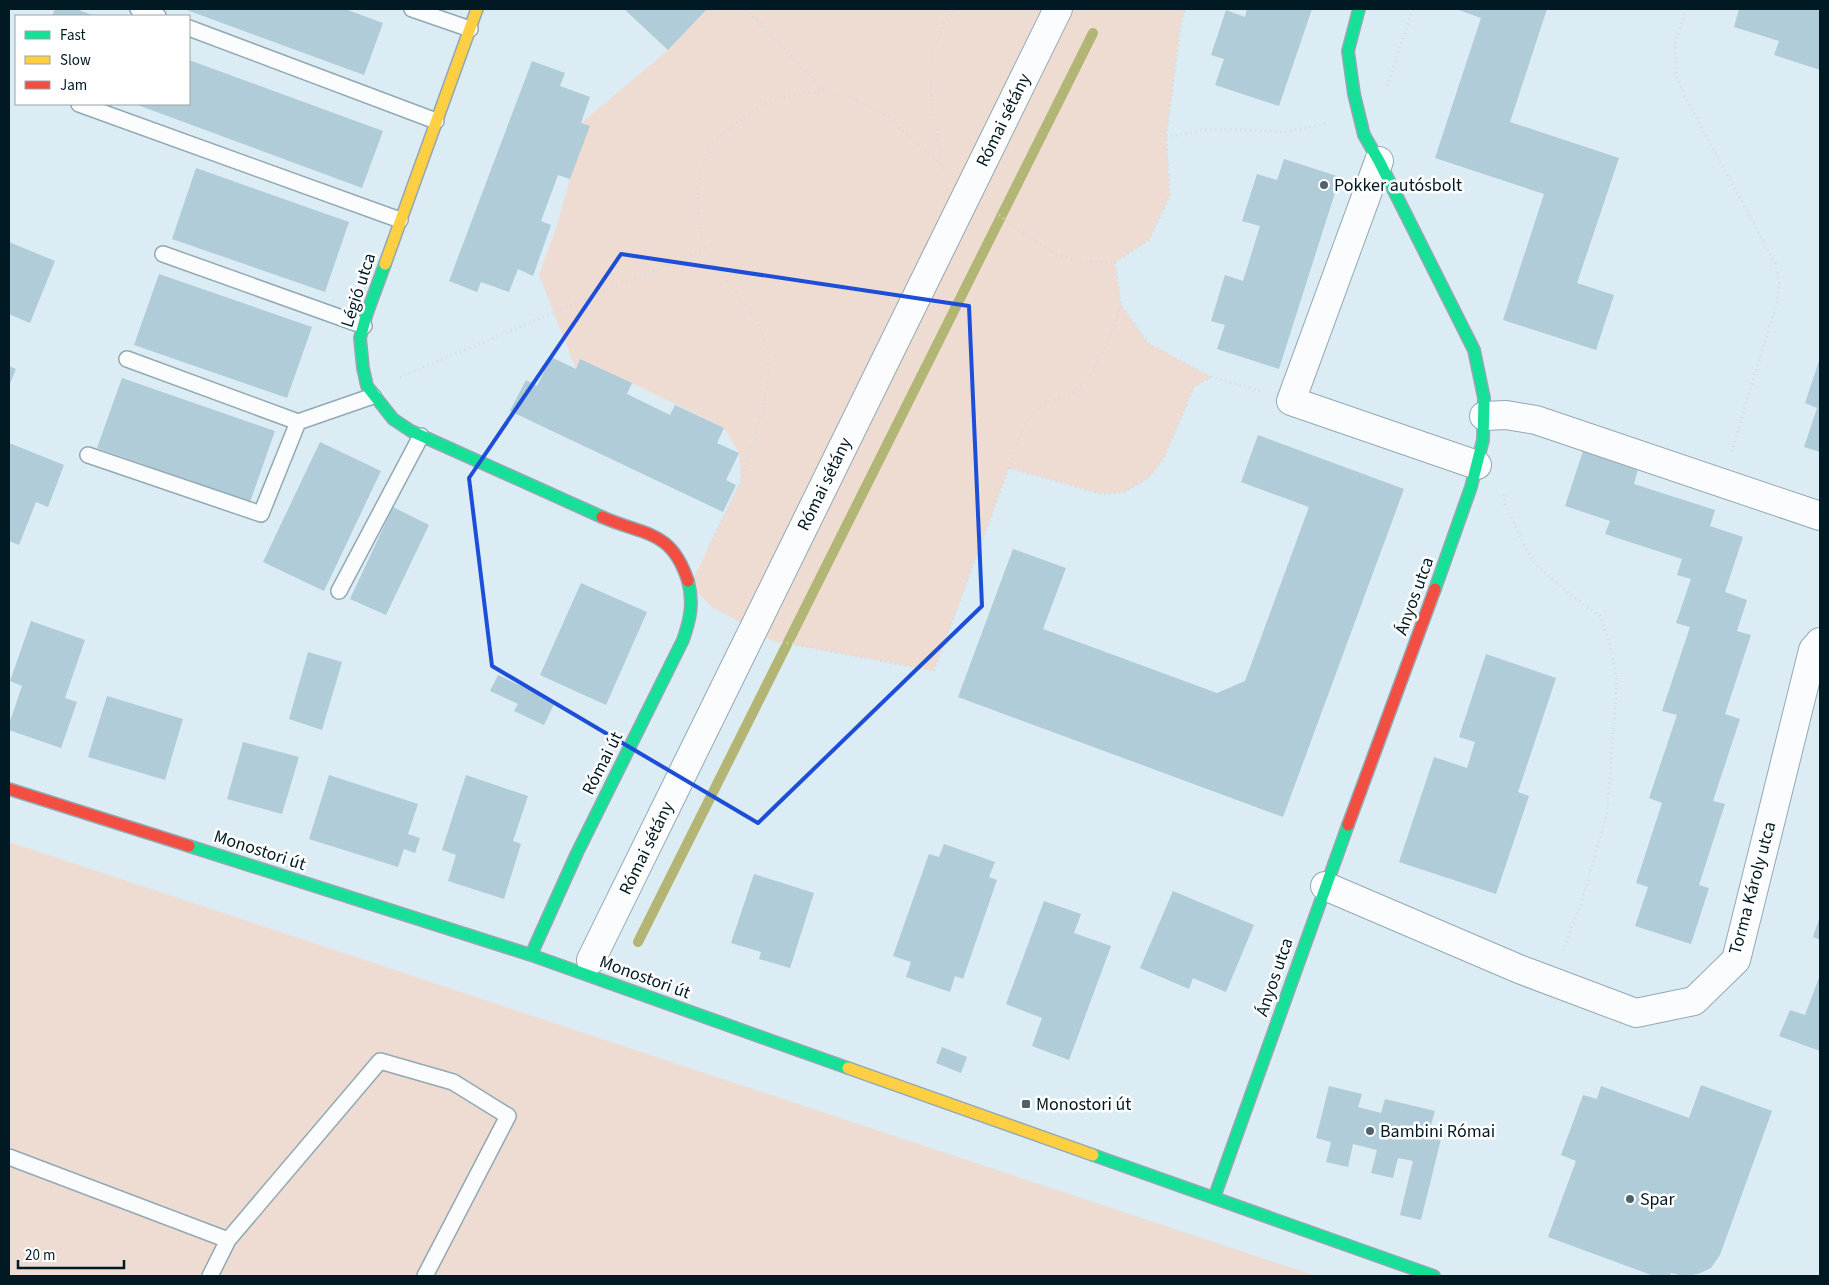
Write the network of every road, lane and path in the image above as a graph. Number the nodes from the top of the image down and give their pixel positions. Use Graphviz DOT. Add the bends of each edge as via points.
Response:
graph roads {
  1 [pos="138,9"];
  2 [pos="412,9"];
  3 [pos="477,9"];
  4 [pos="746,9"];
  5 [pos="956,9"];
  6 [pos="1058,9"];
  7 [pos="1185,9"];
  8 [pos="1359,9"];
  9 [pos="1686,9"];
  10 [pos="155,15"];
  11 [pos="190,28"];
  12 [pos="470,29"];
  13 [pos="826,92"];
  14 [pos="82,105"];
  15 [pos="1360,116"];
  16 [pos="436,121"];
  17 [pos="1166,137"];
  18 [pos="1379,161"];
  19 [pos="941,165"];
  20 [pos="978,197"];
  21 [pos="400,220"];
  22 [pos="705,249"];
  23 [pos="163,254"];
  24 [pos="1115,262"];
  25 [pos="1121,305"];
  26 [pos="364,326"];
  27 [pos="127,359"];
  28 [pos="1211,377"];
  29 [pos="373,396"];
  30 [pos="1291,401"];
  31 [pos="1484,416"];
  32 [pos="298,422"];
  33 [pos="421,436"];
  34 [pos="88,455"];
  35 [pos="1477,465"];
  36 [pos="1009,468"];
  37 [pos="1722,483"];
  38 [pos="1503,487"];
  39 [pos="1820,516"];
  40 [pos="690,585"];
  41 [pos="339,590"];
  42 [pos="773,641"];
  43 [pos="1820,642"];
  44 [pos="9,789"];
  45 [pos="1325,886"];
  46 [pos="531,955"];
  47 [pos="591,960"];
  48 [pos="1552,981"];
  49 [pos="9,1157"];
  50 [pos="1214,1198"];
  51 [pos="228,1240"];
  52 [pos="210,1276"];
  53 [pos="425,1276"];
  54 [pos="1434,1276"];
  1 -- 10 [label="lane"];
  2 -- 12 [label="lane"];
  3 -- 12 [label="street, Légió utca"];
  4 -- 13 [label="path"];
  5 -- 19 [label="path" via="944,22 930,62"];
  6 -- 20 [label="street, Római sétány"];
  7 -- 17 [label="path"];
  8 -- 15 [label="street, Ányos utca" via="1348,51"];
  9 -- 37 [label="path" via="1675,44 1676,74 1684,95 1775,263 1779,283 1773,320"];
  11 -- 16 [label="lane"];
  12 -- 16 [label="street, Légió utca"];
  13 -- 19 [label="path" via="853,98 883,113"];
  13 -- 22 [label="path" via="798,94 768,102 712,142 698,188 698,219"];
  14 -- 21 [label="lane"];
  15 -- 17 [label="path" via="1286,132 1227,129"];
  15 -- 18 [label="street, Ányos utca" via="1364,135"];
  16 -- 21 [label="street, Légió utca"];
  17 -- 24 [label="path" via="1170,196 1150,240"];
  18 -- 30 [label="street"];
  18 -- 31 [label="street, Ányos utca" via="1474,350 1484,398"];
  19 -- 20 [label="path"];
  20 -- 24 [label="path" via="1057,255 1088,262"];
  20 -- 47 [label="street, Római sétány"];
  21 -- 26 [label="street, Légió utca"];
  22 -- 29 [label="path" via="398,377"];
  22 -- 40 [label="path" via="758,323 767,348 769,372 764,406 741,481"];
  23 -- 26 [label="lane"];
  24 -- 25 [label="path"];
  25 -- 28 [label="path" via="1148,343"];
  25 -- 36 [label="path" via="1090,375 1077,391 1043,405 1024,425"];
  26 -- 29 [label="street, Légió utca" via="360,338 362,368"];
  27 -- 32 [label="lane"];
  28 -- 30 [label="path"];
  28 -- 36 [label="path" via="1194,387 1163,460 1148,478 1125,492 1101,494"];
  29 -- 32 [label="lane"];
  29 -- 33 [label="street, Légió utca" via="393,419"];
  30 -- 35 [label="street"];
  31 -- 35 [label="street, Ányos utca"];
  31 -- 37 [label="street" via="1506,415 1536,420"];
  32 -- 34 [label="lane" via="261,514"];
  33 -- 40 [label="street, Légió utca" via="665,542 680,562"];
  33 -- 41 [label="lane"];
  35 -- 45 [label="street, Ányos utca" via="1446,561"];
  36 -- 42 [label="path" via="934,671"];
  37 -- 39 [label="street"];
  38 -- 48 [label="path" via="1505,505 1532,562 1600,616 1618,680 1607,814 1582,900"];
  40 -- 46 [label="street, Római út" via="692,612 683,640 585,835"];
  43 -- 48 [label="street, Torma Károly utca" via="1813,650 1736,960 1694,1001 1636,1012"];
  44 -- 46 [label="street, Monostori út"];
  45 -- 48 [label="street, Torma Károly utca"];
  45 -- 50 [label="street, Ányos utca"];
  46 -- 50 [label="street, Monostori út"];
  49 -- 51 [label="lane"];
  50 -- 54 [label="street, Monostori út"];
  51 -- 52 [label="lane"];
  51 -- 53 [label="lane" via="380,1061 453,1082 508,1116"];
}
